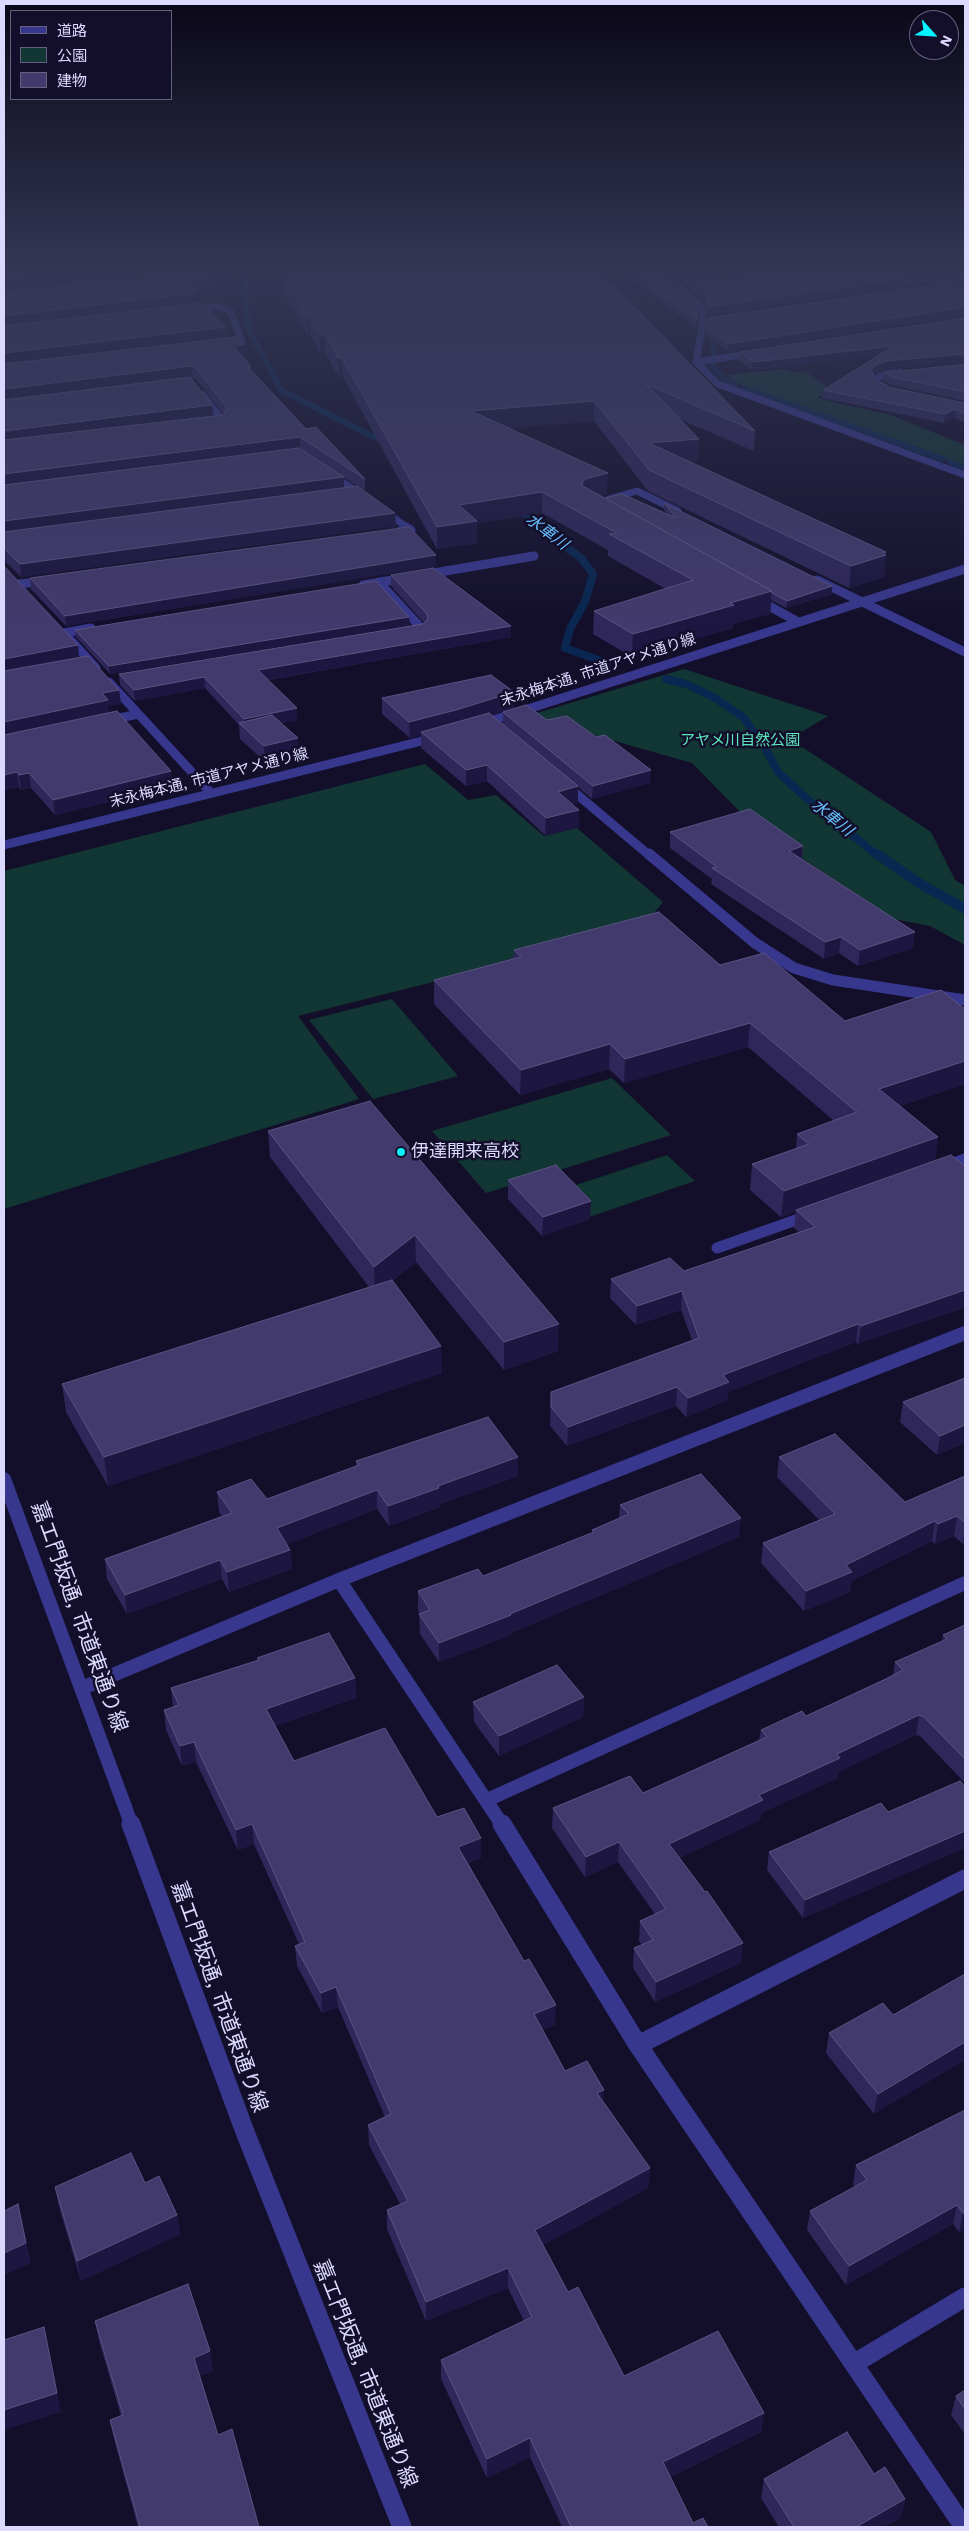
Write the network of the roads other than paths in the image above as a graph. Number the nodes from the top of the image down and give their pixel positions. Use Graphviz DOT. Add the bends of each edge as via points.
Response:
graph roads {
  1 [pos="199,391"];
  2 [pos="733,391"];
  3 [pos="204,423"];
  4 [pos="326,471"];
  5 [pos="965,475"];
  6 [pos="359,493"];
  7 [pos="349,494"];
  8 [pos="366,498"];
  9 [pos="604,500"];
  10 [pos="374,504"];
  11 [pos="689,516"];
  12 [pos="391,532"];
  13 [pos="534,556"];
  14 [pos="965,569"];
  15 [pos="810,576"];
  16 [pos="58,579"];
  17 [pos="379,582"];
  18 [pos="19,585"];
  19 [pos="350,587"];
  20 [pos="747,594"];
  21 [pos="862,602"];
  22 [pos="798,622"];
  23 [pos="103,626"];
  24 [pos="403,632"];
  25 [pos="965,652"];
  26 [pos="91,662"];
  27 [pos="81,664"];
  28 [pos="117,679"];
  29 [pos="108,681"];
  30 [pos="138,714"];
  31 [pos="100,722"];
  32 [pos="474,726"];
  33 [pos="448,734"];
  34 [pos="556,778"];
  35 [pos="211,793"];
  36 [pos="4,845"];
  37 [pos="965,1000"];
  38 [pos="965,1159"];
  39 [pos="928,1172"];
  40 [pos="818,1212"];
  41 [pos="717,1248"];
  42 [pos="965,1333"];
  43 [pos="4,1479"];
  44 [pos="339,1580"];
  45 [pos="965,1583"];
  46 [pos="82,1688"];
  47 [pos="487,1800"];
  48 [pos="965,1879"];
  49 [pos="638,2045"];
  50 [pos="965,2297"];
  51 [pos="855,2364"];
  52 [pos="402,2527"];
  53 [pos="964,2527"];
  1 -- 3 [label="street" via="223,421"];
  2 -- 5 [label="street"];
  4 -- 6 [label="street"];
  6 -- 7 [label="street"];
  6 -- 8 [label="street"];
  9 -- 11 [label="street" via="637,491"];
  10 -- 12 [label="street" via="411,530"];
  13 -- 17 [label="street"];
  14 -- 21 [label="street, 末永梅本通, 市道アヤメ通り線"];
  15 -- 21 [label="street"];
  16 -- 18 [label="street"];
  17 -- 19 [label="street"];
  17 -- 24 [label="street" via="422,629"];
  20 -- 22 [label="street"];
  21 -- 22 [label="street, 末永梅本通, 市道アヤメ通り線"];
  21 -- 25 [label="street"];
  22 -- 32 [label="street, 末永梅本通, 市道アヤメ通り線" via="493,724"];
  23 -- 26 [label="street" via="61,629"];
  26 -- 27 [label="street"];
  26 -- 29 [label="street"];
  28 -- 29 [label="street"];
  29 -- 30 [label="street"];
  30 -- 31 [label="street"];
  30 -- 35 [label="street"];
  33 -- 35 [label="street, 末永梅本通, 市道アヤメ通り線"];
  34 -- 37 [label="street" via="754,943 794,968 833,980"];
  35 -- 36 [label="street, 末永梅本通, 市道アヤメ通り線"];
  38 -- 39 [label="street"];
  40 -- 41 [label="street"];
  42 -- 44 [label="street"];
  43 -- 46 [label="street, 嘉エ門坂通, 市道東通り線"];
  44 -- 46 [label="street"];
  44 -- 47 [label="street"];
  45 -- 47 [label="street"];
  46 -- 52 [label="street, 嘉エ門坂通, 市道東通り線" via="245,2132"];
  47 -- 49 [label="street"];
  48 -- 49 [label="street"];
  49 -- 51 [label="street"];
  50 -- 51 [label="street"];
  51 -- 53 [label="street"];
}
